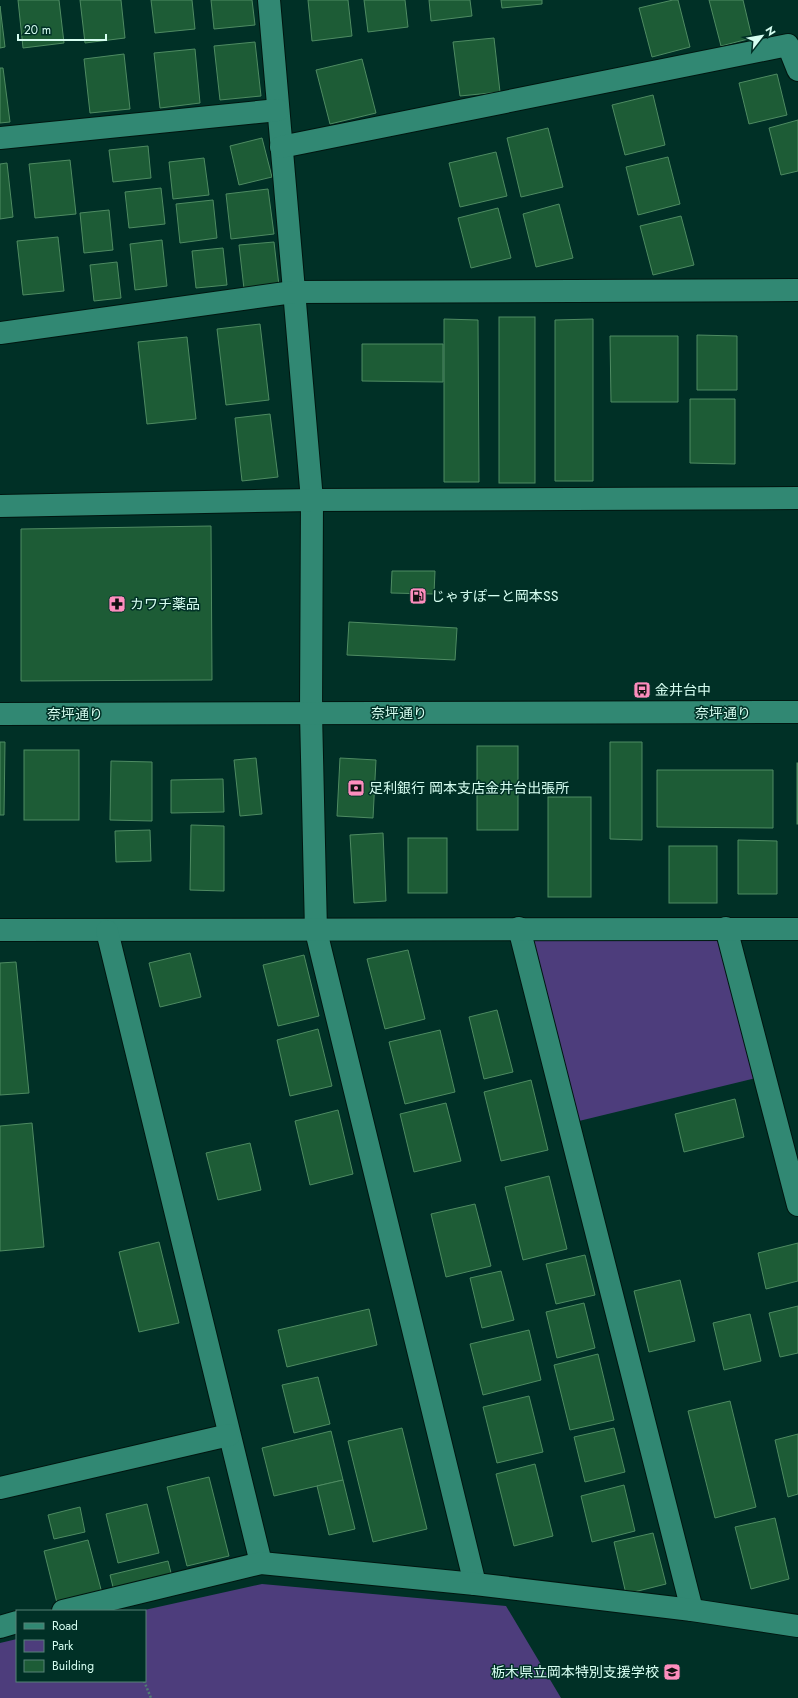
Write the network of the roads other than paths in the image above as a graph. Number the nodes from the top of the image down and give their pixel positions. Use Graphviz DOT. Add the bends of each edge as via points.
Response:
graph roads {
  1 [pos="269,0"];
  2 [pos="798,70"];
  3 [pos="278,110"];
  4 [pos="0,138"];
  5 [pos="281,147"];
  6 [pos="798,290"];
  7 [pos="293,292"];
  8 [pos="0,333"];
  9 [pos="798,498"];
  10 [pos="312,500"];
  11 [pos="0,506"];
  12 [pos="798,712"];
  13 [pos="0,714"];
  14 [pos="311,714"];
  15 [pos="519,928"];
  16 [pos="726,928"];
  17 [pos="798,929"];
  18 [pos="0,930"];
  19 [pos="107,930"];
  20 [pos="316,931"];
  21 [pos="798,1206"];
  22 [pos="229,1435"];
  23 [pos="0,1488"];
  24 [pos="261,1564"];
  25 [pos="475,1584"];
  26 [pos="67,1610"];
  27 [pos="692,1610"];
  28 [pos="16,1622"];
  29 [pos="798,1626"];
  30 [pos="0,1627"];
  1 -- 3 [label="street"];
  2 -- 5 [label="street" via="788,45"];
  3 -- 4 [label="street"];
  3 -- 5 [label="street"];
  5 -- 7 [label="street"];
  6 -- 7 [label="street"];
  7 -- 8 [label="street"];
  7 -- 10 [label="street"];
  9 -- 10 [label="street"];
  10 -- 11 [label="street"];
  10 -- 14 [label="street"];
  12 -- 14 [label="street, 奈坪通り"];
  13 -- 14 [label="street, 奈坪通り"];
  14 -- 20 [label="street"];
  15 -- 16 [label="street"];
  15 -- 20 [label="street"];
  15 -- 27 [label="street"];
  16 -- 17 [label="street"];
  16 -- 21 [label="street"];
  18 -- 19 [label="street"];
  19 -- 20 [label="street"];
  19 -- 22 [label="street"];
  20 -- 25 [label="street"];
  22 -- 23 [label="street"];
  22 -- 24 [label="street"];
  24 -- 25 [label="street"];
  24 -- 26 [label="street"];
  25 -- 27 [label="street"];
  27 -- 29 [label="street"];
  28 -- 30 [label="street"];
}
